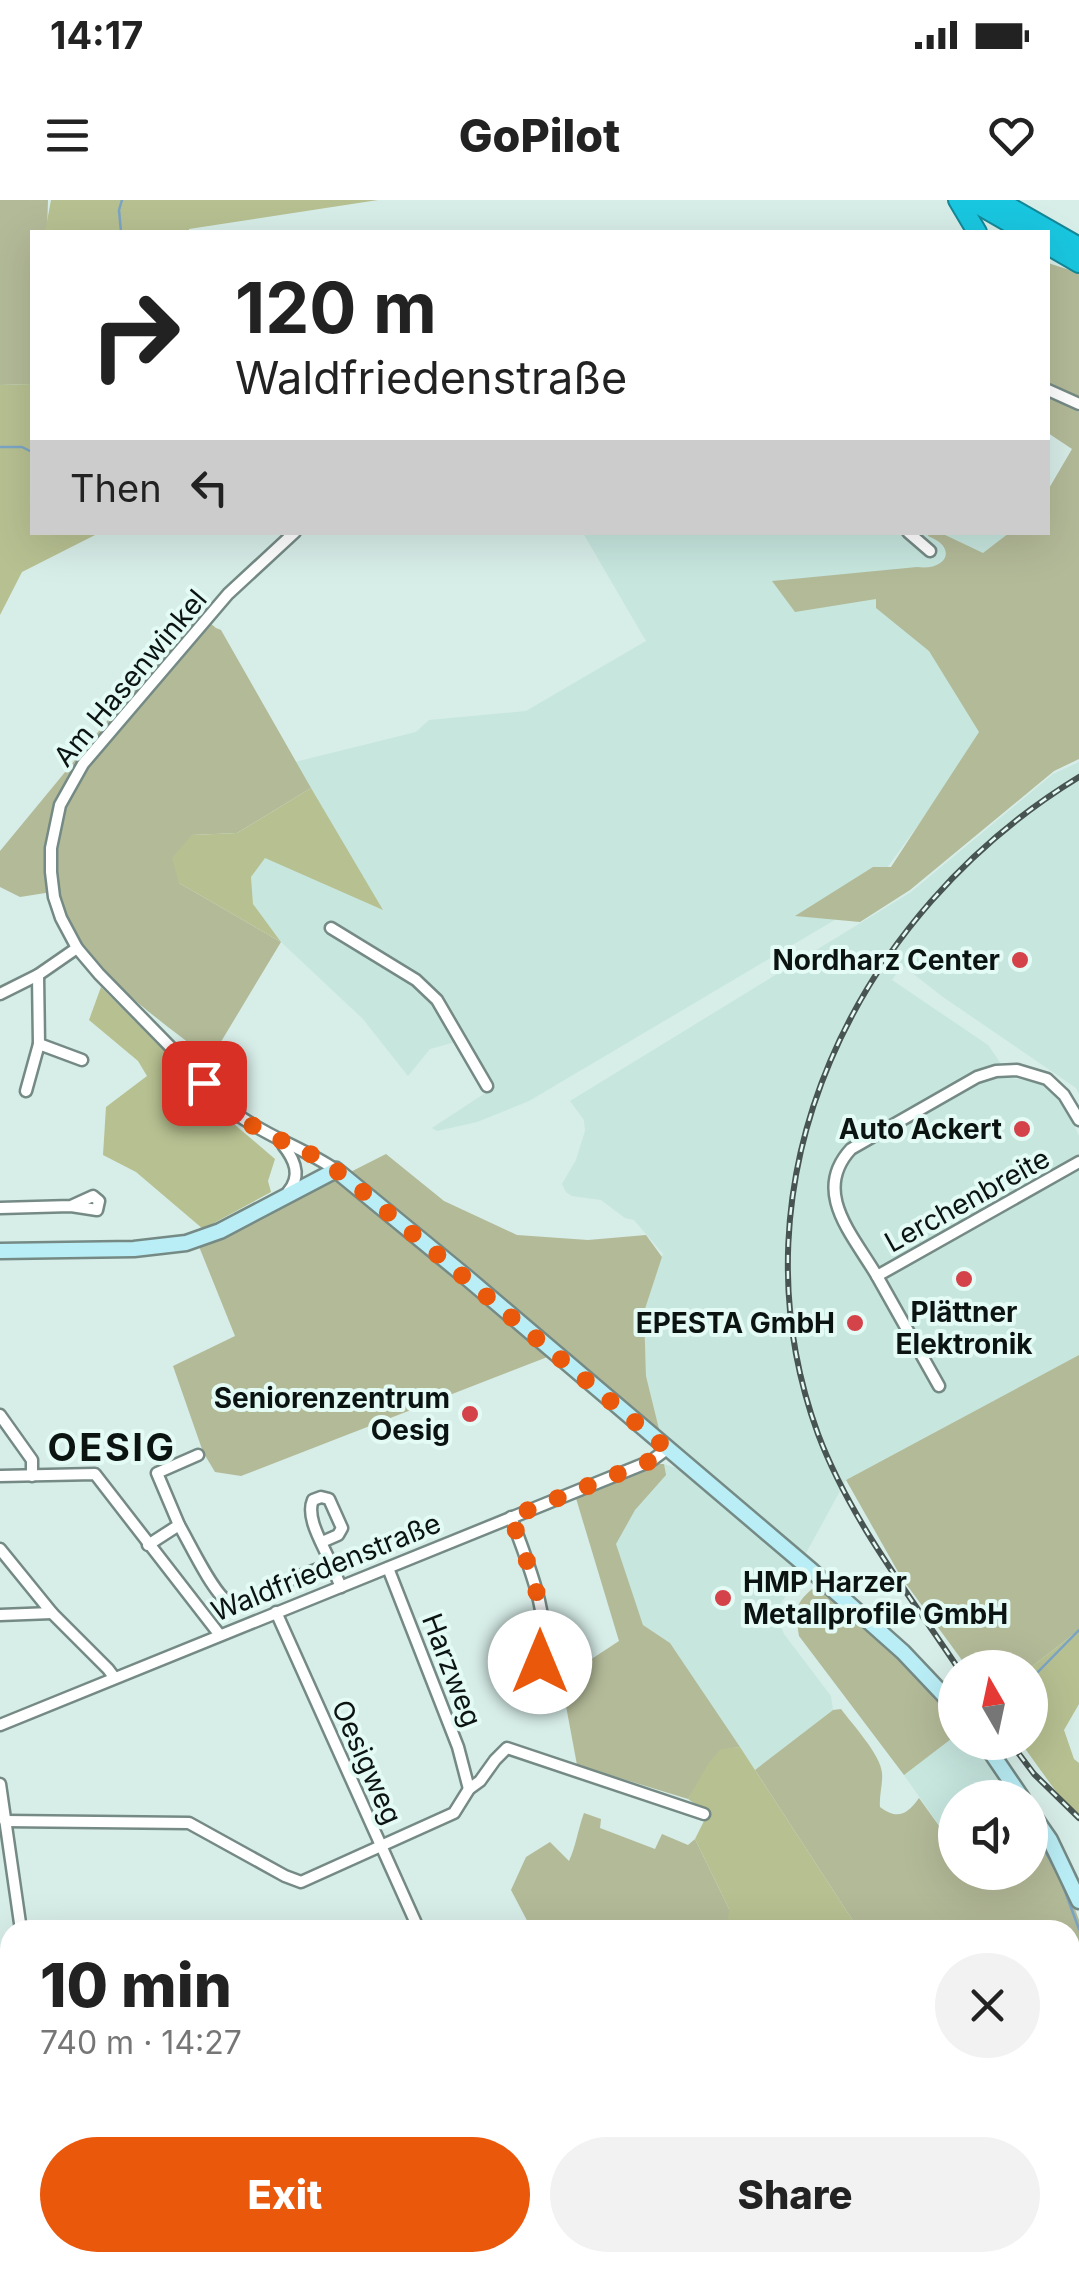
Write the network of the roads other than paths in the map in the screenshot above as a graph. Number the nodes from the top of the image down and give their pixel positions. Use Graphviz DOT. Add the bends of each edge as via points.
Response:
graph roads {
  1 [pos="958,200"];
  2 [pos="970,200"];
  3 [pos="997,200"];
  4 [pos="976,230"];
  5 [pos="1022,230"];
  6 [pos="1049,230"];
  7 [pos="1050,230"];
  8 [pos="1050,246"];
  9 [pos="1079,247"];
  10 [pos="1050,261"];
  11 [pos="1079,264"];
  12 [pos="1050,391"];
  13 [pos="1079,404"];
  14 [pos="291,535"];
  15 [pos="911,535"];
  16 [pos="930,551"];
  17 [pos="331,928"];
  18 [pos="77,948"];
  19 [pos="38,975"];
  20 [pos="0,994"];
  21 [pos="40,1044"];
  22 [pos="82,1060"];
  23 [pos="487,1086"];
  24 [pos="26,1092"];
  25 [pos="1079,1120"];
  26 [pos="279,1140"];
  27 [pos="1079,1162"];
  28 [pos="336,1170"];
  29 [pos="285,1195"];
  30 [pos="72,1206"];
  31 [pos="0,1208"];
  32 [pos="0,1251"];
  33 [pos="877,1276"];
  34 [pos="938,1386"];
  35 [pos="0,1415"];
  36 [pos="667,1449"];
  37 [pos="198,1456"];
  38 [pos="0,1476"];
  39 [pos="32,1476"];
  40 [pos="511,1517"];
  41 [pos="178,1524"];
  42 [pos="322,1542"];
  43 [pos="148,1545"];
  44 [pos="0,1549"];
  45 [pos="331,1564"];
  46 [pos="388,1568"];
  47 [pos="340,1587"];
  48 [pos="276,1612"];
  49 [pos="52,1613"];
  50 [pos="0,1615"];
  51 [pos="219,1634"];
  52 [pos="114,1678"];
  53 [pos="504,1678"];
  54 [pos="938,1690"];
  55 [pos="0,1725"];
  56 [pos="0,1784"];
  57 [pos="469,1789"];
  58 [pos="2,1807"];
  59 [pos="704,1814"];
  60 [pos="5,1821"];
  61 [pos="1048,1837"];
  62 [pos="380,1846"];
  63 [pos="1079,1901"];
  64 [pos="19,1920"];
  65 [pos="414,1920"];
  1 -- 4 [label="highway"];
  2 -- 5 [label="highway"];
  3 -- 6 [label="highway"];
  7 -- 9 [label="highway"];
  8 -- 11 [label="highway"];
  10 -- 11 [label="highway"];
  12 -- 13 [label="street"];
  14 -- 18 [label="street, Am Hasenwinkel" via="210,615 70,784 54,827 50,872"];
  15 -- 16 [label="street"];
  17 -- 23 [label="street" via="437,1000"];
  18 -- 19 [label="street"];
  18 -- 26 [label="street, Am Hasenwinkel" via="219,1098"];
  19 -- 20 [label="street"];
  19 -- 21 [label="street"];
  21 -- 22 [label="street"];
  21 -- 24 [label="street"];
  25 -- 33 [label="street, Lerchenbreite" via="1047,1079 996,1071 851,1148 835,1172 835,1199"];
  26 -- 28 [label="street, Am Hasenwinkel"];
  26 -- 29 [label="street" via="295,1164"];
  27 -- 33 [label="street, Lerchenbreite"];
  28 -- 29 [label="street"];
  28 -- 36 [label="street"];
  29 -- 32 [label="street" via="220,1231 173,1246"];
  30 -- 31 [label="street"];
  33 -- 34 [label="street, Lerchenbreite"];
  35 -- 39 [label="street" via="32,1460"];
  36 -- 40 [label="street, Waldfriedenstraße"];
  36 -- 54 [label="street"];
  37 -- 41 [label="street" via="158,1472"];
  38 -- 39 [label="street"];
  39 -- 43 [label="street" via="95,1474"];
  40 -- 46 [label="street, Waldfriedenstraße"];
  40 -- 53 [label="street" via="544,1638 540,1662"];
  41 -- 43 [label="street"];
  41 -- 45 [label="street" via="216,1588 235,1604"];
  42 -- 45 [label="street"];
  43 -- 51 [label="street"];
  44 -- 49 [label="street"];
  45 -- 47 [label="street"];
  46 -- 47 [label="street, Waldfriedenstraße"];
  46 -- 57 [label="street, Harzweg"];
  47 -- 48 [label="street, Waldfriedenstraße"];
  48 -- 51 [label="street, Waldfriedenstraße"];
  48 -- 62 [label="street, Oesigweg"];
  49 -- 50 [label="street"];
  49 -- 52 [label="street"];
  51 -- 52 [label="street, Waldfriedenstraße"];
  52 -- 55 [label="street, Waldfriedenstraße"];
  56 -- 58 [label="street"];
  57 -- 59 [label="street, Harzweg" via="507,1748"];
  57 -- 62 [label="street, Harzweg" via="454,1813"];
  58 -- 60 [label="street"];
  60 -- 62 [label="street, Harzweg" via="189,1823 301,1882"];
  60 -- 64 [label="street"];
  61 -- 63 [label="street"];
  62 -- 65 [label="street, Oesigweg"];
}
